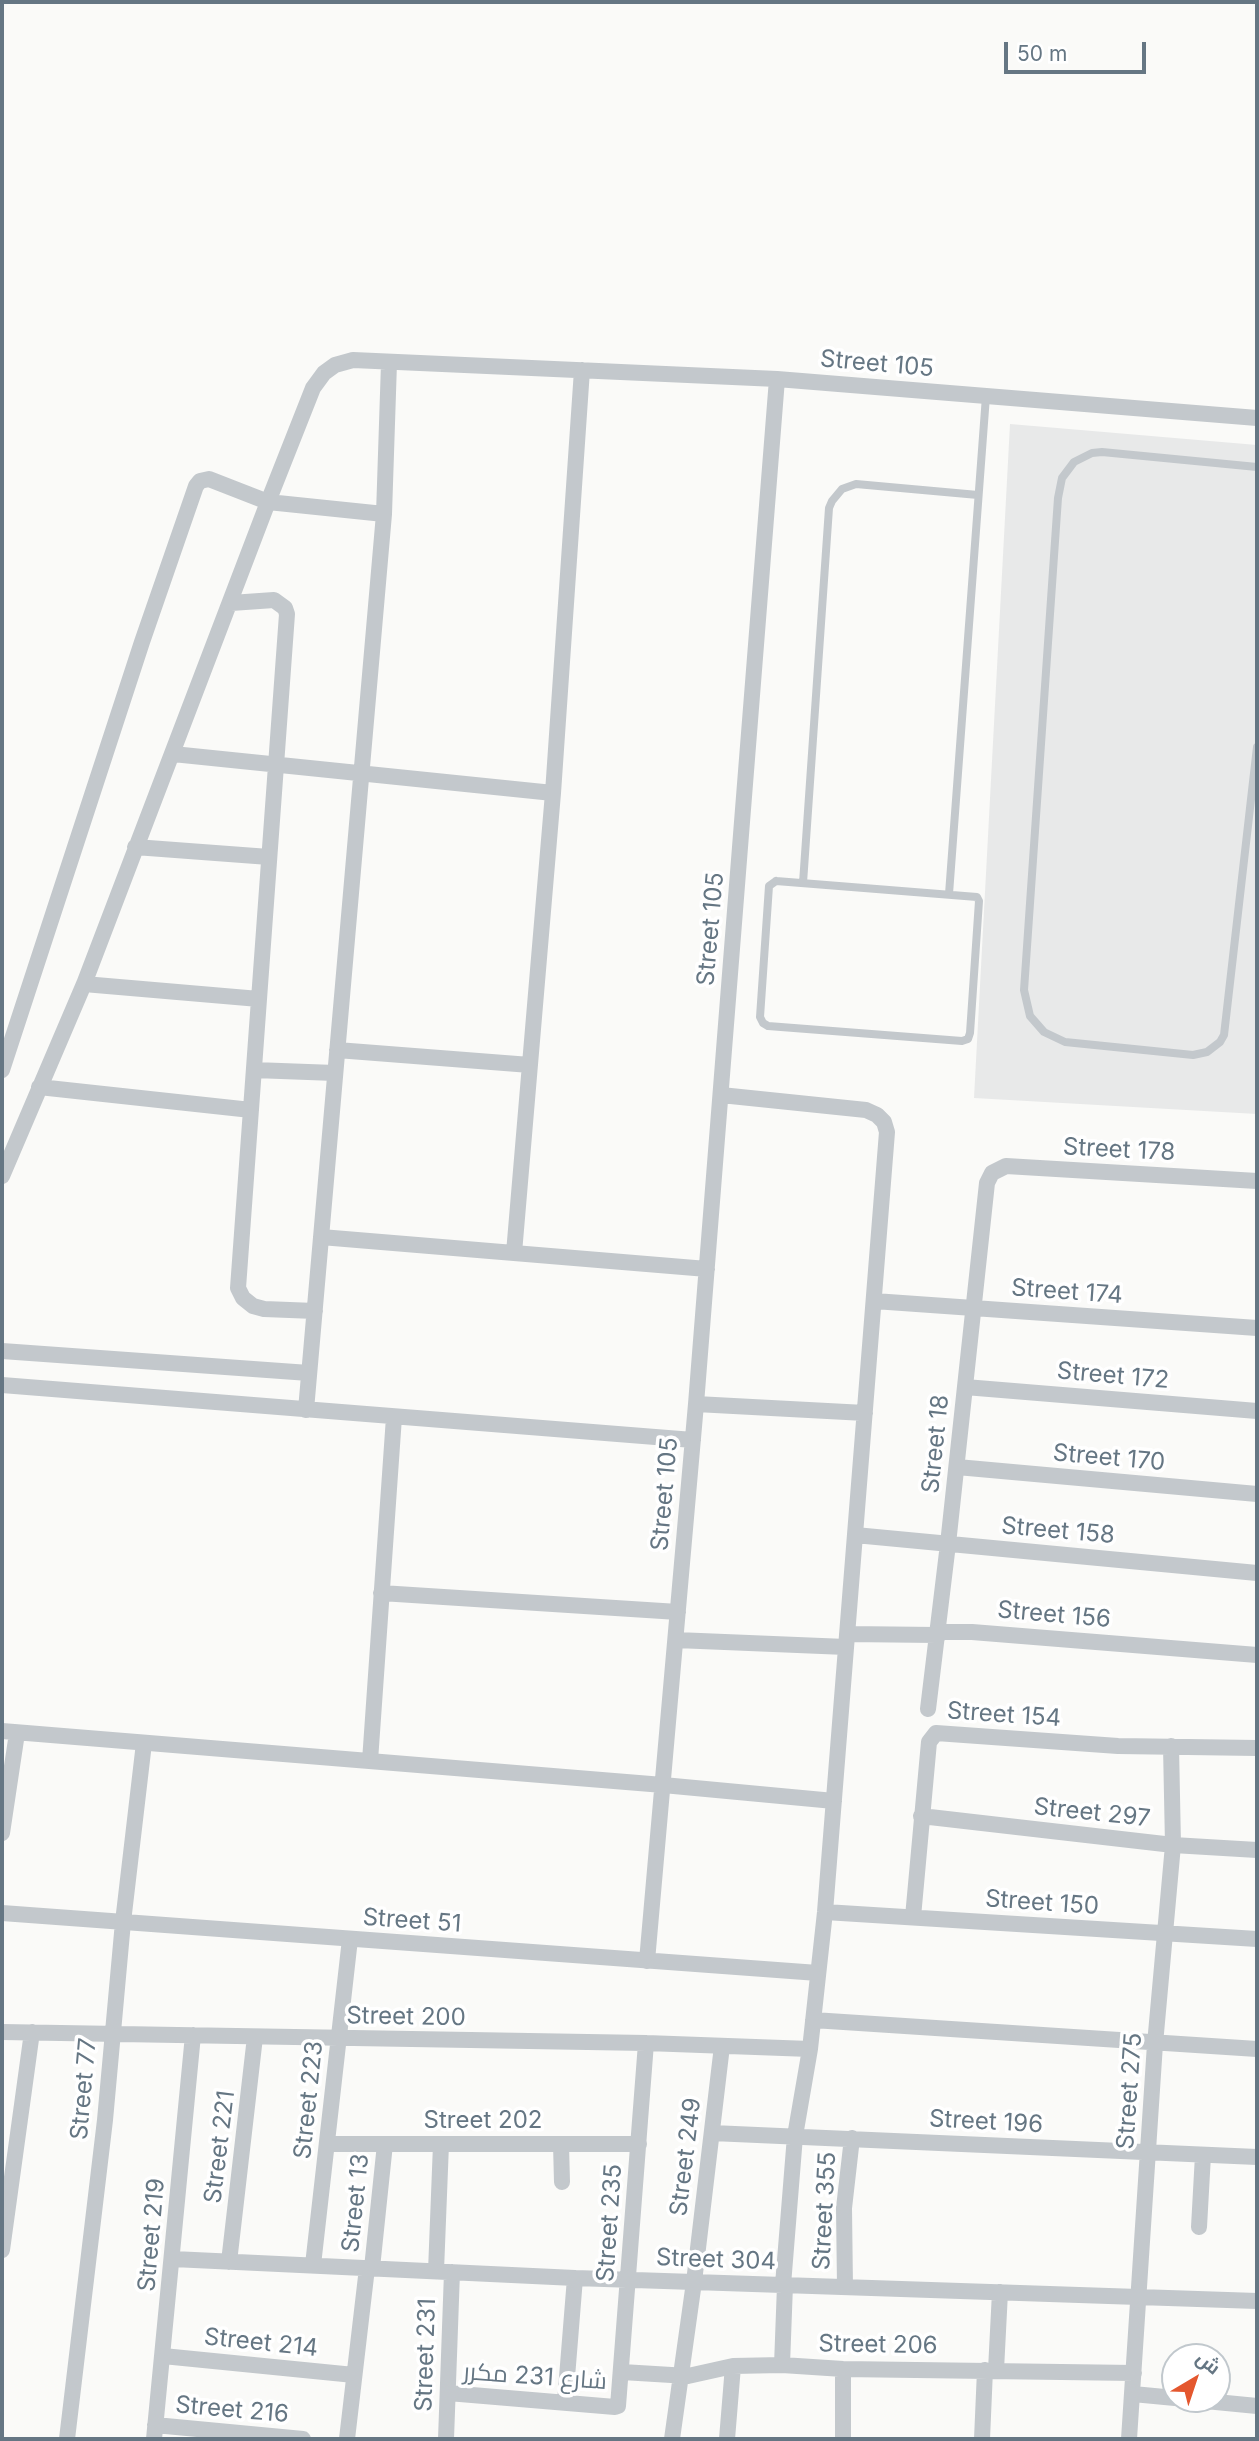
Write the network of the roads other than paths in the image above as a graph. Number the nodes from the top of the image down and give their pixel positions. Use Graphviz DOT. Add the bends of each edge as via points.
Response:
graph roads {
  1 [pos="389,363"];
  2 [pos="582,370"];
  3 [pos="778,379"];
  4 [pos="986,396"];
  5 [pos="1257,418"];
  6 [pos="1257,467"];
  7 [pos="978,495"];
  8 [pos="268,502"];
  9 [pos="384,514"];
  10 [pos="231,603"];
  11 [pos="1257,747"];
  12 [pos="173,754"];
  13 [pos="276,765"];
  14 [pos="362,774"];
  15 [pos="553,793"];
  16 [pos="1247,824"];
  17 [pos="1257,825"];
  18 [pos="135,847"];
  19 [pos="270,858"];
  20 [pos="803,883"];
  21 [pos="949,894"];
  22 [pos="84,984"];
  23 [pos="259,999"];
  24 [pos="337,1050"];
  25 [pos="530,1065"];
  26 [pos="2,1070"];
  27 [pos="254,1070"];
  28 [pos="335,1073"];
  29 [pos="39,1087"];
  30 [pos="721,1095"];
  31 [pos="251,1110"];
  32 [pos="2,1176"];
  33 [pos="1257,1181"];
  34 [pos="987,1183"];
  35 [pos="321,1237"];
  36 [pos="514,1253"];
  37 [pos="707,1269"];
  38 [pos="874,1301"];
  39 [pos="974,1308"];
  40 [pos="315,1311"];
  41 [pos="1257,1328"];
  42 [pos="2,1351"];
  43 [pos="309,1373"];
  44 [pos="2,1385"];
  45 [pos="965,1387"];
  46 [pos="696,1404"];
  47 [pos="306,1410"];
  48 [pos="1257,1410"];
  49 [pos="865,1413"];
  50 [pos="394,1417"];
  51 [pos="693,1440"];
  52 [pos="957,1467"];
  53 [pos="1257,1494"];
  54 [pos="855,1535"];
  55 [pos="948,1544"];
  56 [pos="1257,1573"];
  57 [pos="381,1593"];
  58 [pos="678,1612"];
  59 [pos="937,1635"];
  60 [pos="676,1640"];
  61 [pos="846,1641"];
  62 [pos="1257,1655"];
  63 [pos="928,1709"];
  64 [pos="9,1732"];
  65 [pos="144,1743"];
  66 [pos="1171,1746"];
  67 [pos="1257,1748"];
  68 [pos="370,1761"];
  69 [pos="663,1785"];
  70 [pos="834,1801"];
  71 [pos="922,1816"];
  72 [pos="2,1833"];
  73 [pos="1173,1845"];
  74 [pos="1257,1850"];
  75 [pos="825,1912"];
  76 [pos="2,1913"];
  77 [pos="913,1917"];
  78 [pos="123,1922"];
  79 [pos="1165,1933"];
  80 [pos="350,1939"];
  81 [pos="1257,1939"];
  82 [pos="647,1961"];
  83 [pos="818,1973"];
  84 [pos="813,2020"];
  85 [pos="2,2032"];
  86 [pos="32,2032"];
  87 [pos="112,2033"];
  88 [pos="193,2035"];
  89 [pos="256,2037"];
  90 [pos="338,2039"];
  91 [pos="646,2043"];
  92 [pos="1155,2044"];
  93 [pos="722,2046"];
  94 [pos="810,2049"];
  95 [pos="1257,2049"];
  96 [pos="712,2133"];
  97 [pos="795,2136"];
  98 [pos="852,2138"];
  99 [pos="327,2144"];
  100 [pos="385,2144"];
  101 [pos="442,2144"];
  102 [pos="561,2144"];
  103 [pos="639,2144"];
  104 [pos="1148,2153"];
  105 [pos="1203,2155"];
  106 [pos="1257,2157"];
  107 [pos="562,2182"];
  108 [pos="1199,2227"];
  109 [pos="2,2250"];
  110 [pos="173,2259"];
  111 [pos="229,2262"];
  112 [pos="313,2265"];
  113 [pos="369,2268"];
  114 [pos="444,2272"];
  115 [pos="575,2278"];
  116 [pos="629,2280"];
  117 [pos="694,2282"];
  118 [pos="784,2285"];
  119 [pos="845,2287"];
  120 [pos="1000,2292"];
  121 [pos="1139,2297"];
  122 [pos="1257,2301"];
  123 [pos="163,2356"];
  124 [pos="782,2365"];
  125 [pos="733,2367"];
  126 [pos="843,2369"];
  127 [pos="991,2370"];
  128 [pos="622,2372"];
  129 [pos="1134,2373"];
  130 [pos="354,2375"];
  131 [pos="680,2376"];
  132 [pos="448,2393"];
  133 [pos="1133,2394"];
  134 [pos="1161,2397"];
  135 [pos="565,2402"];
  136 [pos="1231,2403"];
  137 [pos="618,2406"];
  138 [pos="1257,2406"];
  139 [pos="155,2432"];
  140 [pos="67,2439"];
  141 [pos="303,2439"];
  142 [pos="347,2439"];
  143 [pos="446,2439"];
  144 [pos="672,2439"];
  145 [pos="727,2439"];
  146 [pos="843,2439"];
  147 [pos="982,2439"];
  148 [pos="1129,2439"];
  1 -- 2 [label="street"];
  1 -- 8 [label="street" via="343,361 324,373 313,388"];
  1 -- 9 [label="street"];
  2 -- 3 [label="street"];
  2 -- 15 [label="street"];
  3 -- 4 [label="street, Street 105"];
  3 -- 30 [label="street, Street 105"];
  4 -- 5 [label="street, Street 105"];
  4 -- 7 [label="lane"];
  6 -- 16 [label="lane" via="1102,452 1074,462 1062,478 1024,990 1035,1024 1054,1039 1077,1044 1193,1055 1213,1048 1224,1035"];
  7 -- 20 [label="lane" via="856,484 842,489 832,501"];
  7 -- 21 [label="lane"];
  8 -- 9 [label="street"];
  8 -- 10 [label="street"];
  8 -- 26 [label="street" via="209,479 196,486"];
  9 -- 14 [label="street"];
  10 -- 12 [label="street"];
  10 -- 13 [label="street" via="274,600 287,614"];
  11 -- 16 [label="lane"];
  12 -- 13 [label="street"];
  12 -- 18 [label="street"];
  13 -- 14 [label="street"];
  13 -- 19 [label="street"];
  14 -- 15 [label="street"];
  14 -- 24 [label="street"];
  15 -- 25 [label="street"];
  16 -- 17 [label="lane"];
  18 -- 19 [label="street"];
  18 -- 22 [label="street"];
  19 -- 23 [label="street"];
  20 -- 21 [label="lane"];
  20 -- 21 [label="lane" via="776,881 769,886 763,1023 962,1041 970,1033 979,901 974,896"];
  22 -- 23 [label="street"];
  22 -- 29 [label="street"];
  23 -- 27 [label="street"];
  24 -- 25 [label="street"];
  24 -- 28 [label="street"];
  25 -- 36 [label="street"];
  27 -- 28 [label="street"];
  27 -- 31 [label="street"];
  28 -- 35 [label="street"];
  29 -- 31 [label="street"];
  29 -- 32 [label="street"];
  30 -- 37 [label="street, Street 105"];
  30 -- 38 [label="street" via="866,1110 884,1122 887,1132"];
  31 -- 40 [label="street" via="239,1289 253,1306"];
  33 -- 34 [label="street, Street 178" via="1006,1166 992,1173"];
  34 -- 39 [label="street, Street 18"];
  35 -- 36 [label="street"];
  35 -- 40 [label="street"];
  36 -- 37 [label="street"];
  37 -- 46 [label="street, Street 105"];
  38 -- 39 [label="street, Street 174"];
  38 -- 49 [label="street"];
  39 -- 41 [label="street, Street 174"];
  39 -- 45 [label="street, Street 18"];
  40 -- 43 [label="street"];
  42 -- 43 [label="street"];
  43 -- 47 [label="street"];
  44 -- 47 [label="street"];
  45 -- 48 [label="street, Street 172"];
  45 -- 52 [label="street, Street 18"];
  46 -- 49 [label="street"];
  46 -- 51 [label="street, Street 105"];
  47 -- 50 [label="street"];
  49 -- 54 [label="street"];
  50 -- 51 [label="street"];
  50 -- 57 [label="street"];
  51 -- 58 [label="street, Street 105"];
  52 -- 53 [label="street, Street 170"];
  52 -- 55 [label="street, Street 18"];
  54 -- 55 [label="street, Street 158"];
  54 -- 61 [label="street"];
  55 -- 56 [label="street, Street 158"];
  55 -- 59 [label="street, Street 18"];
  57 -- 58 [label="street"];
  57 -- 68 [label="street"];
  58 -- 60 [label="street, Street 105"];
  59 -- 61 [label="street, Street 156"];
  59 -- 62 [label="street, Street 156" via="972,1632"];
  59 -- 63 [label="street, Street 18"];
  60 -- 61 [label="street, Street 156"];
  60 -- 69 [label="street, Street 105"];
  61 -- 70 [label="street"];
  64 -- 65 [label="street"];
  64 -- 72 [label="street"];
  65 -- 68 [label="street"];
  65 -- 78 [label="street, Street 77"];
  66 -- 67 [label="street, Street 154"];
  66 -- 71 [label="street, Street 154" via="936,1732 929,1742"];
  66 -- 73 [label="street, Street 275"];
  68 -- 69 [label="street"];
  69 -- 70 [label="street"];
  69 -- 82 [label="street, Street 105"];
  70 -- 75 [label="street"];
  71 -- 73 [label="street, Street 297"];
  71 -- 77 [label="street, Street 154"];
  73 -- 74 [label="street, Street 297"];
  73 -- 79 [label="street, Street 275"];
  75 -- 77 [label="street, Street 150"];
  75 -- 83 [label="street"];
  76 -- 78 [label="street, Street 51"];
  77 -- 79 [label="street, Street 150"];
  78 -- 80 [label="street, Street 51"];
  78 -- 87 [label="street, Street 77"];
  79 -- 81 [label="street, Street 150"];
  79 -- 92 [label="street, Street 275"];
  80 -- 82 [label="street, Street 51"];
  80 -- 90 [label="street, Street 223"];
  82 -- 83 [label="street, Street 51"];
  83 -- 84 [label="street"];
  84 -- 92 [label="street"];
  84 -- 94 [label="street"];
  85 -- 86 [label="street, Street 200"];
  86 -- 87 [label="street, Street 200"];
  86 -- 109 [label="street"];
  87 -- 88 [label="street, Street 200"];
  87 -- 140 [label="street, Street 77"];
  88 -- 89 [label="street, Street 200"];
  88 -- 110 [label="street, Street 219"];
  89 -- 90 [label="street, Street 200"];
  89 -- 111 [label="street, Street 221"];
  90 -- 91 [label="street, Street 200"];
  90 -- 99 [label="street, Street 223"];
  91 -- 93 [label="street, Street 200"];
  91 -- 103 [label="street, Street 235"];
  92 -- 95 [label="street"];
  92 -- 104 [label="street, Street 275"];
  93 -- 94 [label="street, Street 200"];
  93 -- 96 [label="street, Street 249"];
  94 -- 97 [label="street"];
  96 -- 97 [label="street, Street 196"];
  96 -- 117 [label="street, Street 249"];
  97 -- 98 [label="street, Street 196"];
  97 -- 118 [label="street"];
  98 -- 104 [label="street, Street 196"];
  98 -- 119 [label="street, Street 355" via="844,2208"];
  99 -- 100 [label="street, Street 202"];
  99 -- 112 [label="street, Street 223"];
  100 -- 101 [label="street, Street 202"];
  100 -- 113 [label="street, Street 13"];
  101 -- 102 [label="street, Street 202"];
  101 -- 114 [label="street, Street 231"];
  102 -- 103 [label="street, Street 202"];
  102 -- 107 [label="street"];
  103 -- 116 [label="street, Street 235"];
  104 -- 105 [label="street, Street 196"];
  104 -- 121 [label="street, Street 275"];
  105 -- 106 [label="street, Street 196"];
  105 -- 108 [label="street"];
  110 -- 111 [label="street, Street 304"];
  110 -- 123 [label="street, Street 219"];
  111 -- 112 [label="street, Street 304"];
  112 -- 113 [label="street, Street 304"];
  113 -- 114 [label="street, Street 304"];
  113 -- 130 [label="street, Street 13"];
  114 -- 115 [label="street, Street 304"];
  114 -- 132 [label="street, Street 231"];
  115 -- 116 [label="street, Street 304"];
  115 -- 135 [label="street"];
  116 -- 117 [label="street, Street 304"];
  116 -- 128 [label="street, Street 235"];
  117 -- 118 [label="street, Street 304"];
  117 -- 131 [label="street, Street 249"];
  118 -- 119 [label="street, Street 304"];
  118 -- 124 [label="street"];
  119 -- 120 [label="street, Street 304"];
  120 -- 121 [label="street, Street 304"];
  120 -- 127 [label="street"];
  121 -- 122 [label="street, Street 304"];
  121 -- 129 [label="street, Street 275"];
  123 -- 130 [label="street, Street 214"];
  123 -- 139 [label="street, Street 219"];
  124 -- 125 [label="street, Street 206"];
  124 -- 126 [label="street, Street 206"];
  125 -- 131 [label="street, Street 206"];
  125 -- 145 [label="street"];
  126 -- 127 [label="street, Street 206"];
  126 -- 146 [label="street"];
  127 -- 129 [label="street, Street 206"];
  127 -- 147 [label="street"];
  128 -- 131 [label="street, Street 206"];
  128 -- 137 [label="street, Street 235"];
  129 -- 133 [label="street, Street 275"];
  130 -- 142 [label="street, Street 13"];
  131 -- 144 [label="street, Street 249"];
  132 -- 135 [label="street, شارع 231 مكرر"];
  132 -- 143 [label="street, Street 231"];
  133 -- 134 [label="street"];
  133 -- 148 [label="street, Street 275"];
  135 -- 137 [label="street, شارع 231 مكرر"];
  136 -- 138 [label="street"];
  139 -- 141 [label="street, Street 216"];
}
